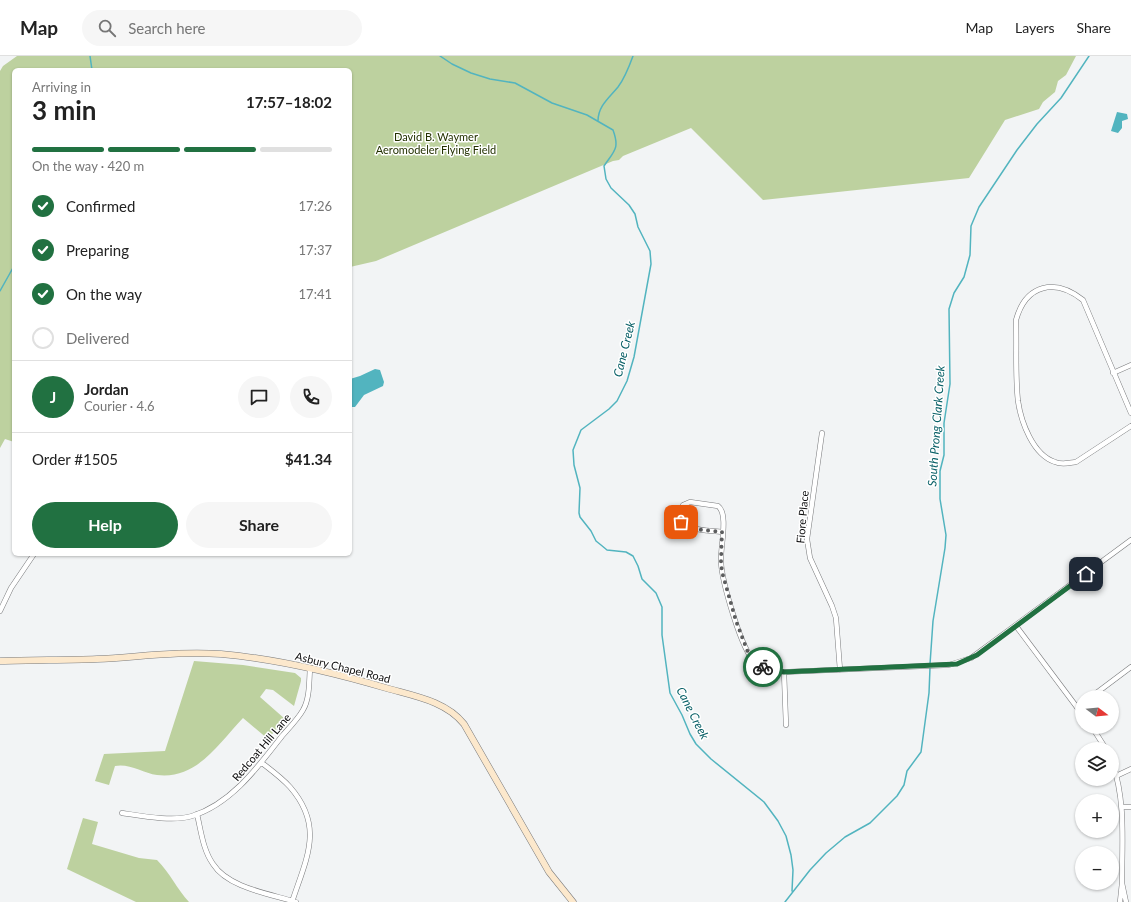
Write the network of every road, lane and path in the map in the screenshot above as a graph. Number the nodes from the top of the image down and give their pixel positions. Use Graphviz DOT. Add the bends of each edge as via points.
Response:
graph roads {
  1 [pos="1131,365"];
  2 [pos="1113,373"];
  3 [pos="1131,413"];
  4 [pos="1131,426"];
  5 [pos="822,433"];
  6 [pos="722,532"];
  7 [pos="1131,540"];
  8 [pos="33,556"];
  9 [pos="0,611"];
  10 [pos="1016,626"];
  11 [pos="0,661"];
  12 [pos="1131,667"];
  13 [pos="310,668"];
  14 [pos="840,670"];
  15 [pos="784,672"];
  16 [pos="1101,690"];
  17 [pos="1075,705"];
  18 [pos="786,724"];
  19 [pos="262,762"];
  20 [pos="1131,769"];
  21 [pos="1119,775"];
  22 [pos="1118,786"];
  23 [pos="1122,807"];
  24 [pos="1131,807"];
  25 [pos="122,814"];
  26 [pos="197,814"];
  27 [pos="1122,883"];
  28 [pos="294,902"];
  29 [pos="573,902"];
  30 [pos="1120,902"];
  31 [pos="1126,902"];
  1 -- 2 [label="street"];
  2 -- 3 [label="street"];
  2 -- 4 [label="street" via="1083,300 1072,291 1045,287 1024,301 1016,320 1018,401 1026,428 1038,449 1056,463 1076,462"];
  5 -- 14 [label="street, Fiore Place" via="807,539 810,558 836,618"];
  6 -- 6 [label="street" via="723,515 718,506 690,502 683,505 679,518 684,525"];
  6 -- 15 [label="street" via="722,572 749,655 760,666"];
  7 -- 10 [label="street"];
  8 -- 9 [label="street" via="11,588"];
  10 -- 14 [label="street" via="971,658 957,664"];
  10 -- 17 [label="street"];
  11 -- 13 [label="main road, Asbury Chapel Road" via="203,654 249,658"];
  12 -- 16 [label="street"];
  13 -- 19 [label="street, Redcoat Hill Lane" via="308,698 304,710"];
  13 -- 29 [label="main road, Asbury Chapel Road" via="400,692 438,704 454,713 464,724 550,872"];
  14 -- 15 [label="street"];
  15 -- 18 [label="street"];
  19 -- 26 [label="street, Redcoat Hill Lane" via="234,792 209,810"];
  19 -- 28 [label="street" via="289,786 300,801 308,820 311,838"];
  20 -- 21 [label="street"];
  22 -- 23 [label="street"];
  23 -- 24 [label="street"];
  23 -- 27 [label="street"];
  25 -- 26 [label="street, Redcoat Hill Lane" via="161,818 190,817"];
  26 -- 28 [label="street" via="206,850 213,865 225,877 239,885"];
  27 -- 30 [label="street"];
  27 -- 31 [label="street"];
}
